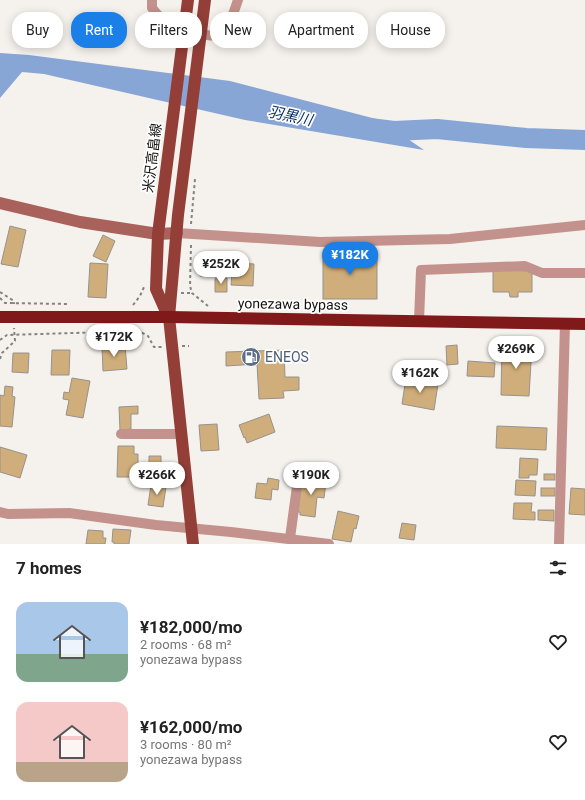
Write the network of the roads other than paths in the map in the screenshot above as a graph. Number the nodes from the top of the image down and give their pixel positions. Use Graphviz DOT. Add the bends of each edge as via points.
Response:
graph roads {
  1 [pos="152,0"];
  2 [pos="188,0"];
  3 [pos="205,0"];
  4 [pos="238,0"];
  5 [pos="0,203"];
  6 [pos="585,225"];
  7 [pos="177,233"];
  8 [pos="158,234"];
  9 [pos="585,273"];
  10 [pos="0,317"];
  11 [pos="169,317"];
  12 [pos="419,321"];
  13 [pos="565,323"];
  14 [pos="585,324"];
  15 [pos="121,434"];
  16 [pos="181,434"];
  17 [pos="322,475"];
  18 [pos="0,512"];
  19 [pos="191,527"];
  20 [pos="290,538"];
  21 [pos="193,544"];
  22 [pos="329,544"];
  23 [pos="559,544"];
  1 -- 4 [label="street" via="152,8 167,22 192,32 217,36 226,30"];
  2 -- 8 [label="main road, 米沢高畠線"];
  3 -- 7 [label="main road, 米沢高畠線"];
  5 -- 8 [label="street" via="80,222"];
  6 -- 7 [label="street" via="450,239 320,242"];
  7 -- 8 [label="street"];
  7 -- 11 [label="main road, 米沢高畠線"];
  8 -- 11 [label="main road, 米沢高畠線" via="156,289"];
  9 -- 12 [label="street" via="542,273 525,266 421,270"];
  10 -- 11 [label="highway, yonezawa bypass"];
  11 -- 12 [label="highway, yonezawa bypass"];
  11 -- 16 [label="main road, 米沢高畠線"];
  12 -- 13 [label="highway, yonezawa bypass"];
  13 -- 14 [label="highway, yonezawa bypass"];
  13 -- 23 [label="street"];
  15 -- 16 [label="street"];
  16 -- 19 [label="main road, 米沢高畠線"];
  17 -- 20 [label="street" via="300,472"];
  18 -- 19 [label="street" via="68,513"];
  19 -- 20 [label="street"];
  19 -- 21 [label="main road, 米沢高畠線"];
  20 -- 22 [label="street"];
}
